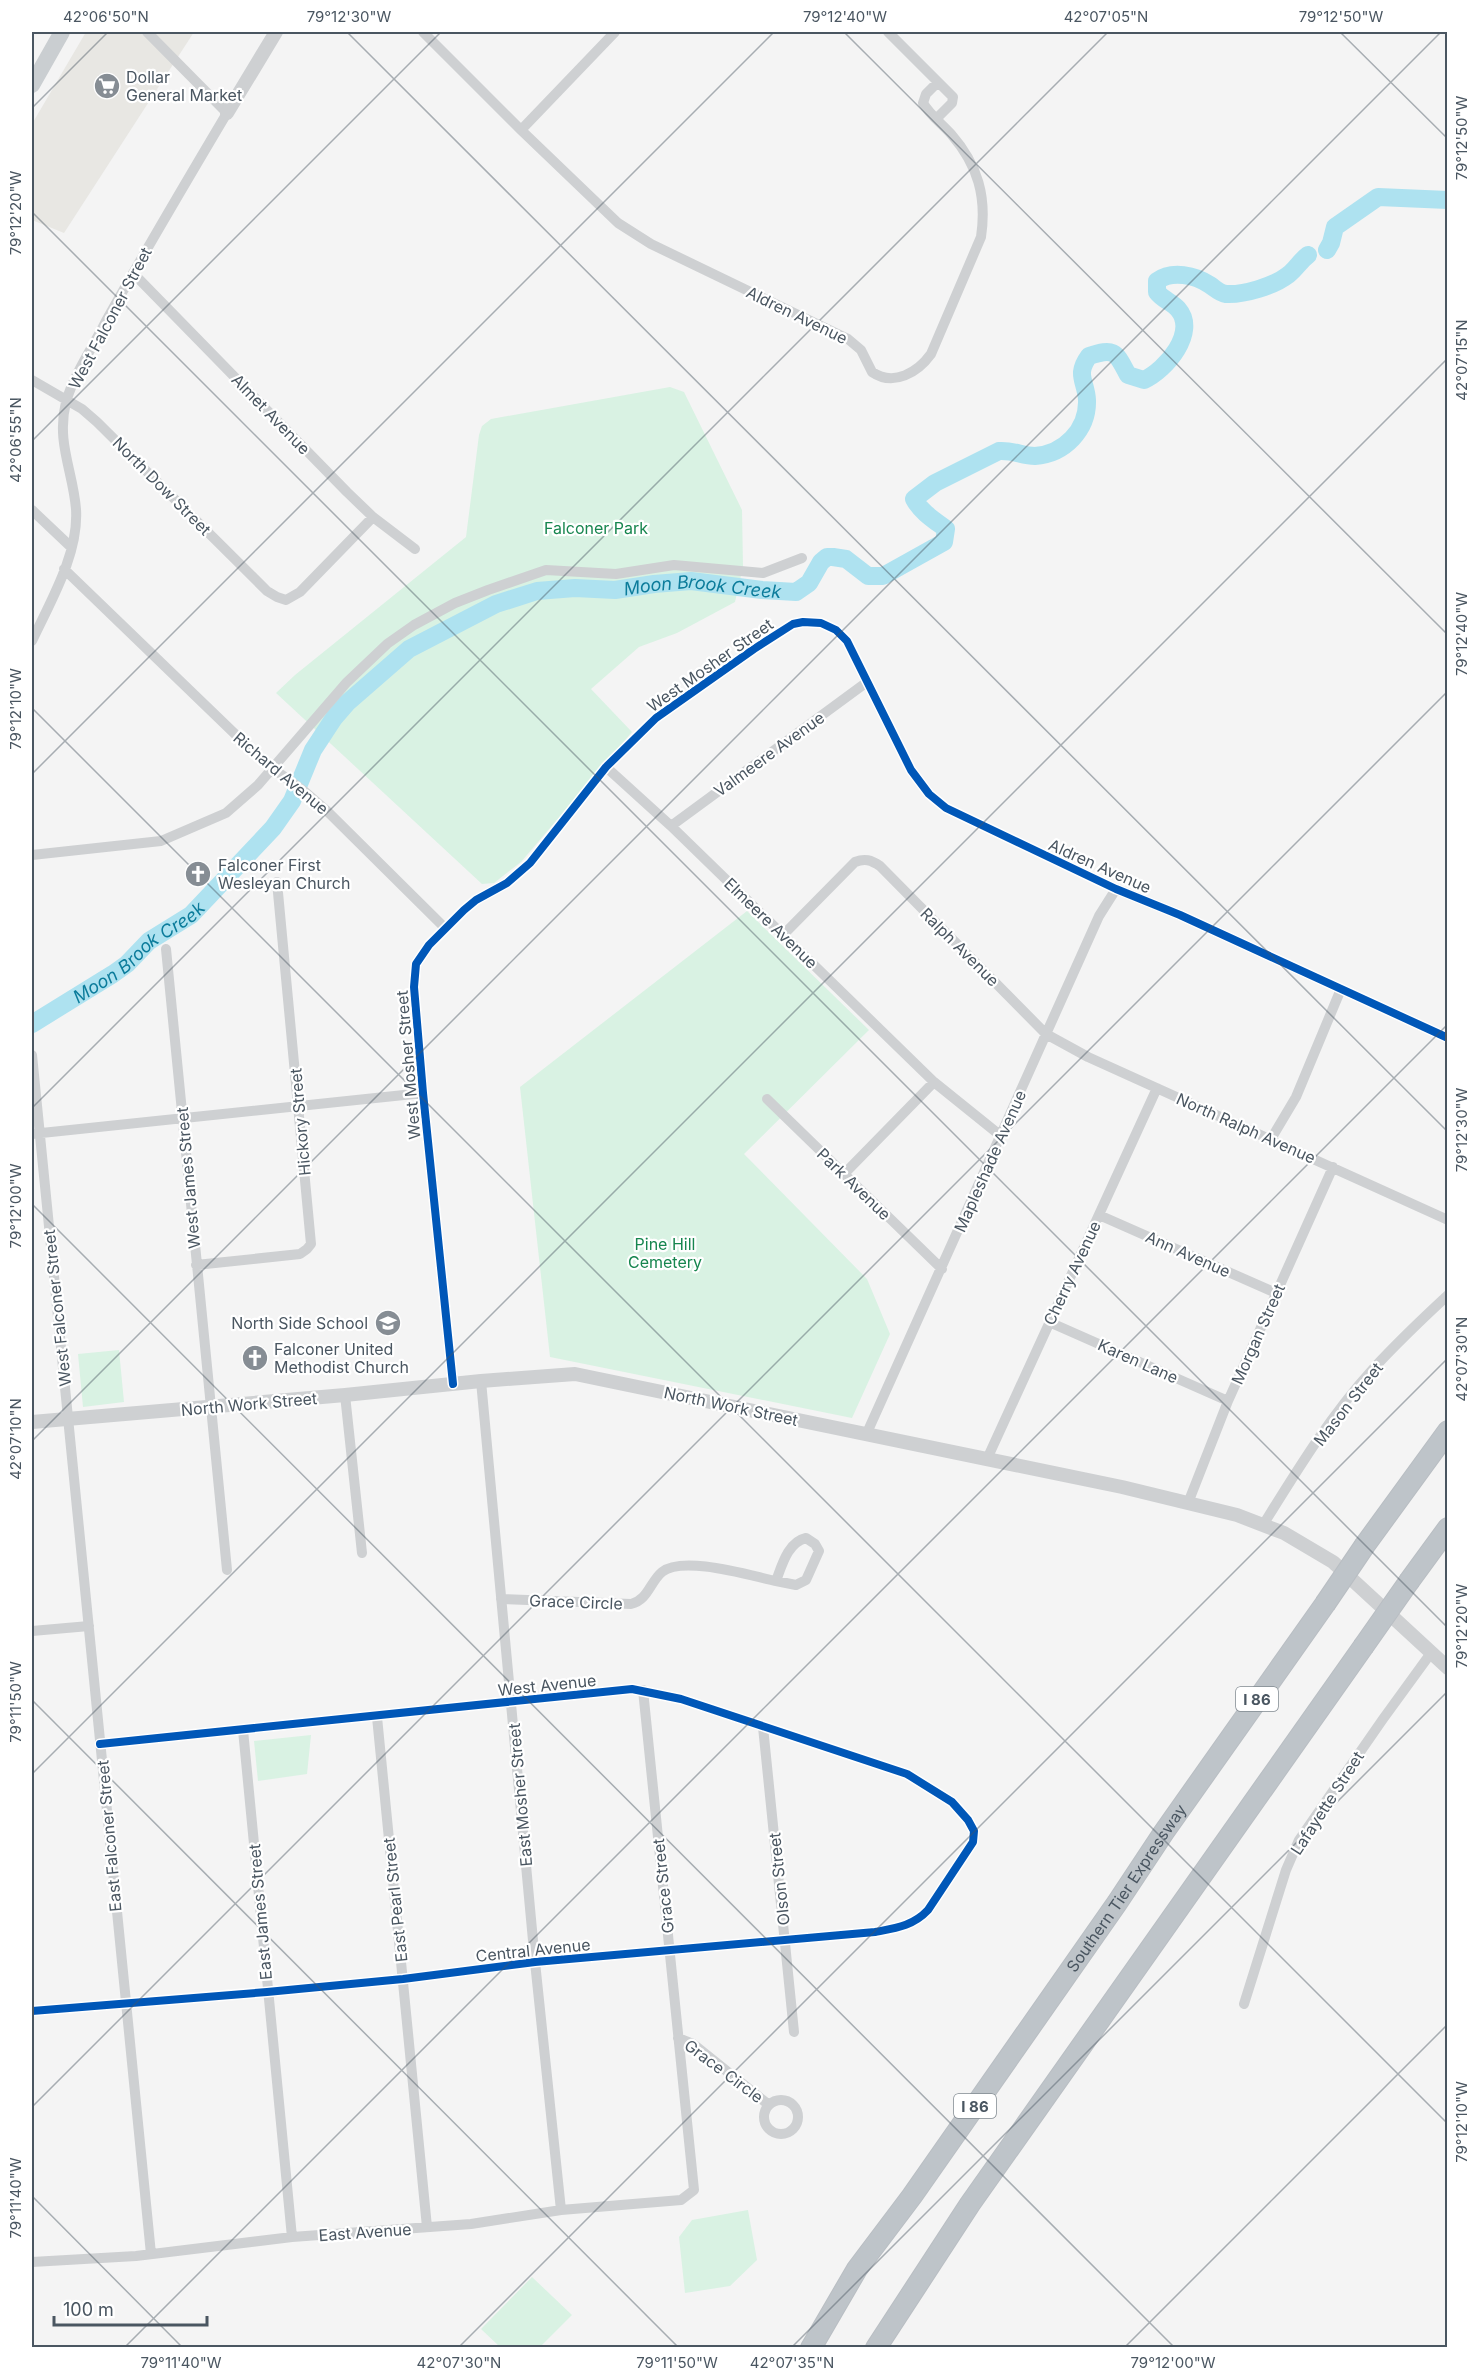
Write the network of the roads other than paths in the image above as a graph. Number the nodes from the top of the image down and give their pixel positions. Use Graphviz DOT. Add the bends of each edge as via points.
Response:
graph roads {
  1 [pos="62,32"];
  2 [pos="147,32"];
  3 [pos="276,32"];
  4 [pos="423,32"];
  5 [pos="615,32"];
  6 [pos="888,32"];
  7 [pos="938,82"];
  8 [pos="32,85"];
  9 [pos="227,113"];
  10 [pos="937,118"];
  11 [pos="521,130"];
  12 [pos="133,273"];
  13 [pos="32,380"];
  14 [pos="67,400"];
  15 [pos="32,510"];
  16 [pos="373,517"];
  17 [pos="71,547"];
  18 [pos="415,549"];
  19 [pos="802,558"];
  20 [pos="64,569"];
  21 [pos="826,624"];
  22 [pos="34,629"];
  23 [pos="32,641"];
  24 [pos="867,682"];
  25 [pos="606,767"];
  26 [pos="273,769"];
  27 [pos="671,826"];
  28 [pos="32,855"];
  29 [pos="277,882"];
  30 [pos="1116,889"];
  31 [pos="445,928"];
  32 [pos="783,934"];
  33 [pos="166,949"];
  34 [pos="1341,988"];
  35 [pos="1046,1034"];
  36 [pos="1448,1038"];
  37 [pos="32,1054"];
  38 [pos="934,1082"];
  39 [pos="1157,1088"];
  40 [pos="423,1093"];
  41 [pos="767,1099"];
  42 [pos="299,1106"];
  43 [pos="182,1118"];
  44 [pos="35,1133"];
  45 [pos="1001,1136"];
  46 [pos="1271,1139"];
  47 [pos="1333,1167"];
  48 [pos="844,1174"];
  49 [pos="1099,1215"];
  50 [pos="1448,1220"];
  51 [pos="196,1265"];
  52 [pos="942,1269"];
  53 [pos="1276,1293"];
  54 [pos="1448,1295"];
  55 [pos="1049,1322"];
  56 [pos="481,1381"];
  57 [pos="453,1384"];
  58 [pos="345,1395"];
  59 [pos="1228,1401"];
  60 [pos="211,1407"];
  61 [pos="68,1418"];
  62 [pos="32,1422"];
  63 [pos="1448,1431"];
  64 [pos="866,1435"];
  65 [pos="987,1459"];
  66 [pos="1188,1503"];
  67 [pos="1263,1525"];
  68 [pos="1448,1528"];
  69 [pos="362,1553"];
  70 [pos="227,1570"];
  71 [pos="776,1581"];
  72 [pos="501,1599"];
  73 [pos="89,1626"];
  74 [pos="32,1631"];
  75 [pos="1431,1653"];
  76 [pos="1448,1668"];
  77 [pos="644,1690"];
  78 [pos="512,1702"];
  79 [pos="377,1717"];
  80 [pos="763,1727"];
  81 [pos="243,1730"];
  82 [pos="100,1744"];
  83 [pos="968,1820"];
  84 [pos="786,1939"];
  85 [pos="669,1949"];
  86 [pos="535,1962"];
  87 [pos="403,1979"];
  88 [pos="267,1992"];
  89 [pos="1244,2004"];
  90 [pos="125,2005"];
  91 [pos="32,2011"];
  92 [pos="794,2032"];
  93 [pos="678,2038"];
  94 [pos="769,2105"];
  95 [pos="694,2190"];
  96 [pos="561,2210"];
  97 [pos="427,2227"];
  98 [pos="292,2237"];
  99 [pos="151,2254"];
  100 [pos="32,2262"];
  101 [pos="811,2348"];
  102 [pos="876,2348"];
  1 -- 8 [label="main road"];
  2 -- 9 [label="street"];
  3 -- 9 [label="street"];
  4 -- 11 [label="street, Aldren Avenue"];
  5 -- 11 [label="street"];
  6 -- 7 [label="street"];
  7 -- 10 [label="street, Aldren Avenue" via="922,100"];
  7 -- 10 [label="street" via="954,100"];
  9 -- 12 [label="street, West Falconer Street"];
  10 -- 11 [label="street, Aldren Avenue" via="977,173 984,219 981,237 931,354 918,369 898,378 875,375 861,350 848,339 628,230"];
  12 -- 14 [label="street, West Falconer Street"];
  12 -- 16 [label="street, Almet Avenue"];
  13 -- 14 [label="street, North Dow Street"];
  14 -- 16 [label="street, North Dow Street" via="97,422 277,597 286,600 300,592"];
  14 -- 17 [label="street, West Falconer Street" via="62,441 76,508"];
  15 -- 17 [label="street"];
  16 -- 18 [label="street, Almet Avenue"];
  17 -- 20 [label="street, West Falconer Street"];
  19 -- 26 [label="street" via="763,573 674,565 616,574 546,570 455,603 387,644 347,682"];
  20 -- 22 [label="street, West Falconer Street"];
  20 -- 26 [label="street, Richard Avenue"];
  21 -- 24 [label="street, Aldren Avenue" via="853,649"];
  21 -- 25 [label="street, West Mosher Street" via="793,624 776,634 646,727"];
  22 -- 23 [label="street, West Falconer Street"];
  24 -- 27 [label="street, Valmeere Avenue"];
  24 -- 30 [label="street, Aldren Avenue" via="911,770 929,794 957,813"];
  25 -- 27 [label="street, Elmeere Avenue"];
  25 -- 31 [label="street, West Mosher Street" via="530,863 507,883 476,900"];
  26 -- 28 [label="street" via="226,813 161,842"];
  26 -- 31 [label="street, Richard Avenue" via="304,791"];
  27 -- 32 [label="street, Elmeere Avenue"];
  29 -- 42 [label="street, Hickory Street"];
  30 -- 34 [label="street, Aldren Avenue"];
  30 -- 35 [label="street, Mapleshade Avenue" via="1099,916"];
  31 -- 40 [label="street, West Mosher Street" via="421,955 414,975"];
  32 -- 35 [label="street, Ralph Avenue" via="855,862 873,861"];
  32 -- 38 [label="street, Elmeere Avenue"];
  33 -- 43 [label="street, West James Street"];
  34 -- 36 [label="street, Aldren Avenue"];
  34 -- 46 [label="street" via="1296,1096"];
  35 -- 39 [label="street, North Ralph Avenue"];
  35 -- 45 [label="street, Mapleshade Avenue"];
  37 -- 44 [label="street, West Falconer Street"];
  38 -- 45 [label="street, Elmeere Avenue"];
  38 -- 48 [label="street"];
  39 -- 46 [label="street, North Ralph Avenue"];
  39 -- 49 [label="street, Cherry Avenue"];
  40 -- 42 [label="street"];
  40 -- 57 [label="street, West Mosher Street"];
  41 -- 48 [label="street, Park Avenue"];
  42 -- 43 [label="street"];
  42 -- 51 [label="street, Hickory Street" via="311,1238 308,1249 300,1254"];
  43 -- 44 [label="street"];
  43 -- 51 [label="street, West James Street"];
  44 -- 61 [label="street, West Falconer Street"];
  45 -- 52 [label="street, Mapleshade Avenue"];
  46 -- 47 [label="street, North Ralph Avenue"];
  47 -- 50 [label="street, North Ralph Avenue"];
  47 -- 53 [label="street, Morgan Street"];
  48 -- 52 [label="street, Park Avenue"];
  49 -- 53 [label="street, Ann Avenue"];
  49 -- 55 [label="street, Cherry Avenue"];
  51 -- 60 [label="street, West James Street"];
  52 -- 64 [label="street, Mapleshade Avenue"];
  53 -- 59 [label="street, Morgan Street"];
  54 -- 67 [label="street, Mason Street" via="1351,1395"];
  55 -- 59 [label="street, Karen Lane"];
  55 -- 65 [label="street, Cherry Avenue"];
  56 -- 57 [label="street, North Work Street"];
  56 -- 64 [label="street, North Work Street" via="575,1374"];
  56 -- 72 [label="street, East Mosher Street"];
  57 -- 58 [label="street, North Work Street"];
  58 -- 60 [label="street, North Work Street"];
  58 -- 69 [label="street"];
  59 -- 66 [label="street, Morgan Street"];
  60 -- 61 [label="street, North Work Street"];
  60 -- 70 [label="street"];
  61 -- 62 [label="street, North Work Street"];
  61 -- 73 [label="street, East Falconer Street"];
  63 -- 101 [label="highway, Southern Tier Expressway / I 86, bridge" via="857,2269"];
  64 -- 65 [label="street, North Work Street"];
  65 -- 66 [label="street, North Work Street"];
  66 -- 67 [label="street, North Work Street"];
  67 -- 75 [label="street, North Work Street" via="1333,1562"];
  68 -- 102 [label="highway, bridge" via="970,2204"];
  71 -- 71 [label="street, Grace Circle" via="796,1585 806,1580 819,1551 815,1544 806,1538 793,1545"];
  71 -- 72 [label="street, Grace Circle" via="682,1565 662,1572 639,1602 631,1604"];
  72 -- 78 [label="street, East Mosher Street"];
  73 -- 74 [label="street"];
  73 -- 82 [label="street, East Falconer Street"];
  75 -- 76 [label="street, North Work Street"];
  75 -- 89 [label="street, Lafayette Street" via="1299,1840"];
  77 -- 78 [label="street, West Avenue"];
  77 -- 80 [label="street, West Avenue"];
  77 -- 85 [label="street, Grace Street"];
  78 -- 79 [label="street, West Avenue"];
  78 -- 86 [label="street, East Mosher Street"];
  79 -- 81 [label="street, West Avenue"];
  79 -- 87 [label="street, East Pearl Street"];
  80 -- 83 [label="street, West Avenue" via="907,1774 952,1802"];
  80 -- 84 [label="street, Olson Street"];
  81 -- 82 [label="street, West Avenue"];
  81 -- 88 [label="street, East James Street"];
  82 -- 90 [label="street, East Falconer Street"];
  83 -- 84 [label="street, Central Avenue" via="974,1831 973,1842 921,1918 906,1926 875,1932"];
  84 -- 85 [label="street, Central Avenue"];
  84 -- 92 [label="street, Olson Street"];
  85 -- 86 [label="street, Central Avenue"];
  85 -- 93 [label="street, Grace Street"];
  86 -- 87 [label="street, Central Avenue"];
  86 -- 96 [label="street, East Mosher Street"];
  87 -- 88 [label="street, Central Avenue"];
  87 -- 97 [label="street, East Pearl Street"];
  88 -- 90 [label="street, Central Avenue"];
  88 -- 98 [label="street, East James Street"];
  90 -- 91 [label="street, Central Avenue"];
  90 -- 99 [label="street, East Falconer Street"];
  93 -- 94 [label="street, Grace Circle" via="693,2044"];
  93 -- 95 [label="street, Grace Street"];
  95 -- 96 [label="street, East Avenue" via="681,2200"];
  96 -- 97 [label="street, East Avenue"];
  97 -- 98 [label="street, East Avenue"];
  98 -- 99 [label="street, East Avenue"];
  99 -- 100 [label="street, East Avenue"];
}
